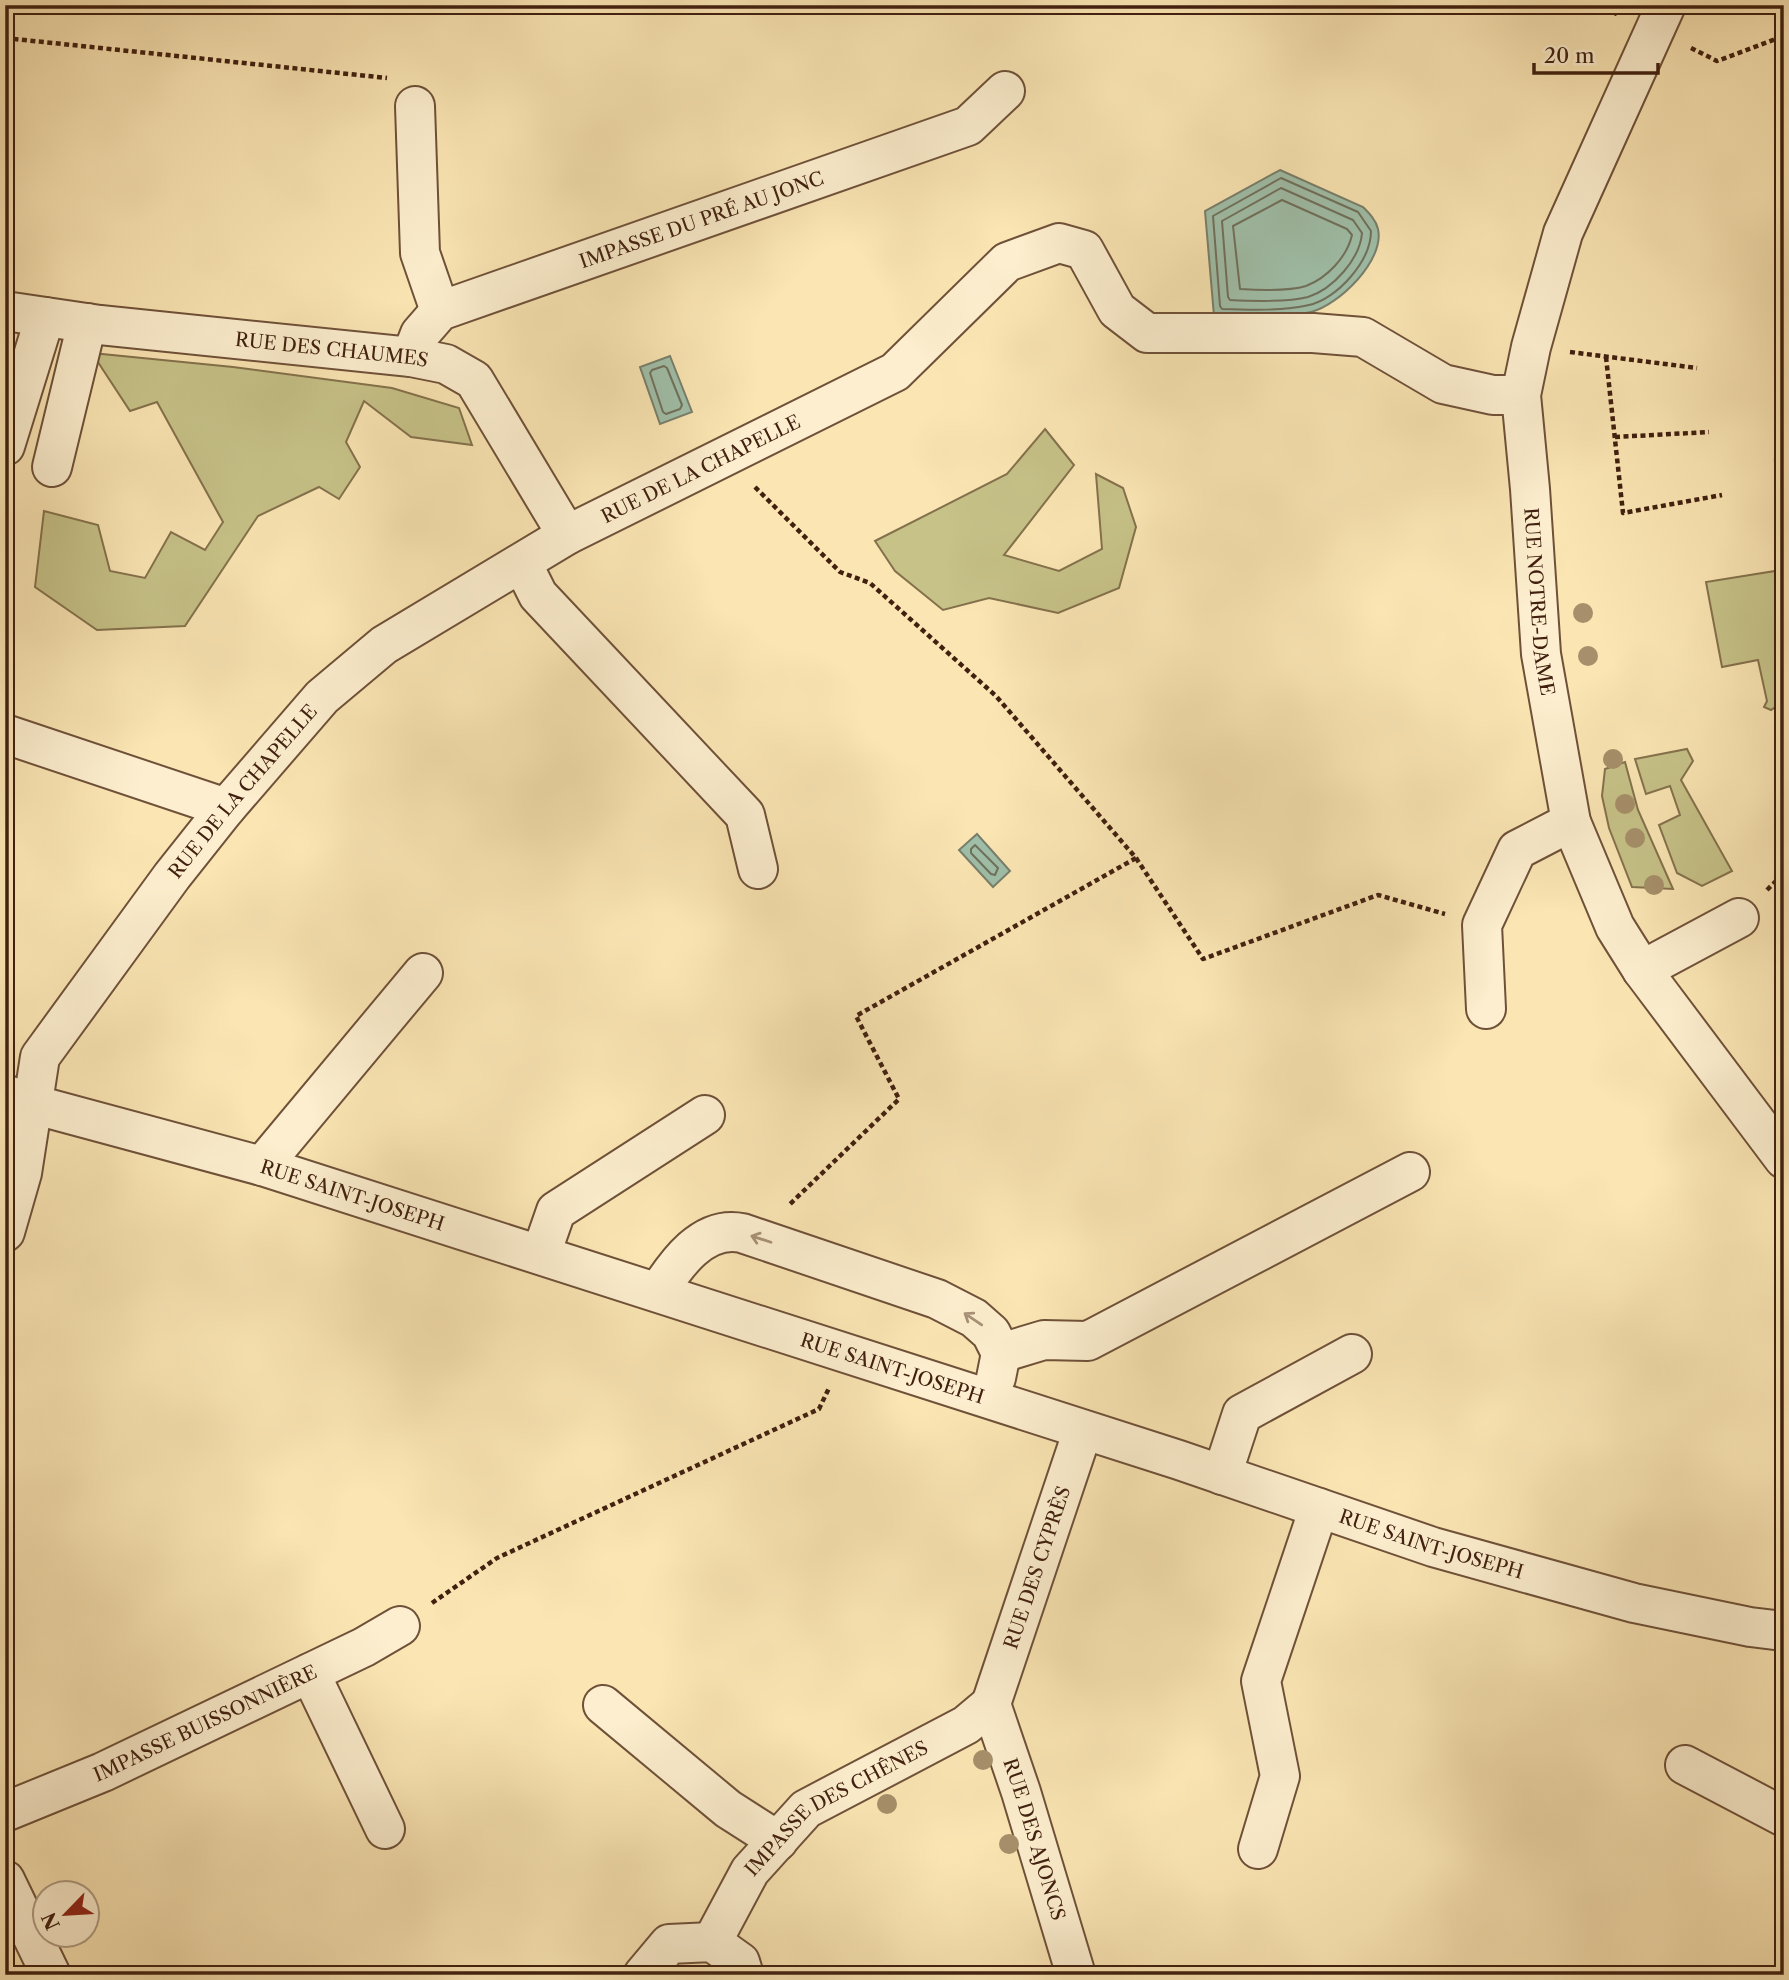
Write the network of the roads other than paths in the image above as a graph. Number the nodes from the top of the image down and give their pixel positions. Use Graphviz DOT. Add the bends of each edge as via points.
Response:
graph roads {
  1 [pos="1667,5"];
  2 [pos="1005,91"];
  3 [pos="415,107"];
  4 [pos="5,311"];
  5 [pos="440,311"];
  6 [pos="45,317"];
  7 [pos="87,323"];
  8 [pos="411,357"];
  9 [pos="1521,395"];
  10 [pos="5,446"];
  11 [pos="52,467"];
  12 [pos="567,535"];
  13 [pos="522,562"];
  14 [pos="5,734"];
  15 [pos="226,808"];
  16 [pos="1571,822"];
  17 [pos="758,869"];
  18 [pos="1740,918"];
  19 [pos="1642,970"];
  20 [pos="423,973"];
  21 [pos="1486,1009"];
  22 [pos="19,1099"];
  23 [pos="705,1115"];
  24 [pos="1784,1159"];
  25 [pos="262,1166"];
  26 [pos="1410,1172"];
  27 [pos="5,1232"];
  28 [pos="541,1254"];
  29 [pos="658,1292"];
  30 [pos="1001,1353"];
  31 [pos="1352,1354"];
  32 [pos="990,1400"];
  33 [pos="1083,1430"];
  34 [pos="1222,1475"];
  35 [pos="1319,1508"];
  36 [pos="400,1626"];
  37 [pos="1784,1631"];
  38 [pos="310,1673"];
  39 [pos="991,1704"];
  40 [pos="603,1705"];
  41 [pos="1685,1765"];
  42 [pos="5,1812"];
  43 [pos="1784,1817"];
  44 [pos="386,1829"];
  45 [pos="778,1841"];
  46 [pos="1258,1849"];
  47 [pos="5,1880"];
  48 [pos="712,1942"];
  49 [pos="51,1975"];
  50 [pos="643,1975"];
  51 [pos="744,1975"];
  52 [pos="1076,1975"];
  1 -- 9 [label="street, RUE NOTRE-DAME" via="1563,233"];
  2 -- 5 [label="street, IMPASSE DU PRÉ AU JONC" via="968,127"];
  3 -- 5 [label="street" via="420,253"];
  4 -- 6 [label="street, RUE DES CHAUMES"];
  5 -- 8 [label="street" via="420,334"];
  6 -- 7 [label="street, RUE DES CHAUMES"];
  6 -- 10 [label="street"];
  7 -- 8 [label="street, RUE DES CHAUMES"];
  7 -- 11 [label="street"];
  8 -- 12 [label="street, RUE DES CHAUMES" via="446,364 474,380"];
  9 -- 12 [label="street, RUE DE LA CHAPELLE" via="1493,395 1443,384 1363,337 1147,333 1117,310 1084,250 1059,243 1007,262 895,372"];
  9 -- 16 [label="street, RUE NOTRE-DAME" via="1541,654"];
  12 -- 13 [label="street, RUE DE LA CHAPELLE"];
  13 -- 15 [label="street, RUE DE LA CHAPELLE" via="384,645 322,697"];
  13 -- 17 [label="street" via="538,595 745,815"];
  14 -- 15 [label="street"];
  15 -- 22 [label="street, RUE DE LA CHAPELLE" via="40,1057"];
  16 -- 19 [label="street, RUE NOTRE-DAME" via="1615,927"];
  16 -- 21 [label="street" via="1517,850 1482,925"];
  18 -- 19 [label="street"];
  19 -- 24 [label="street, RUE NOTRE-DAME"];
  20 -- 25 [label="street"];
  22 -- 25 [label="street, RUE SAINT-JOSEPH"];
  22 -- 27 [label="street, RUE DE LA CHAPELLE" via="22,1173"];
  23 -- 28 [label="street" via="556,1212"];
  25 -- 28 [label="street, RUE SAINT-JOSEPH"];
  26 -- 30 [label="street" via="1088,1341 1045,1340"];
  28 -- 29 [label="street, RUE SAINT-JOSEPH"];
  30 -- 29 [label="street, one-way" via="991,1333 974,1318 937,1299 730,1230 701,1242 676,1263"];
  29 -- 32 [label="street, RUE SAINT-JOSEPH"];
  30 -- 32 [label="street"];
  31 -- 34 [label="street" via="1242,1414"];
  32 -- 33 [label="street, RUE SAINT-JOSEPH"];
  33 -- 34 [label="street, RUE SAINT-JOSEPH"];
  33 -- 39 [label="street, RUE DES CYPRÈS"];
  34 -- 35 [label="street, RUE SAINT-JOSEPH"];
  35 -- 37 [label="street, RUE SAINT-JOSEPH" via="1433,1547 1634,1603"];
  35 -- 46 [label="street" via="1261,1681 1280,1776"];
  36 -- 38 [label="street, IMPASSE BUISSONNIÈRE"];
  38 -- 42 [label="street, IMPASSE BUISSONNIÈRE" via="103,1772"];
  38 -- 44 [label="street"];
  39 -- 45 [label="street, IMPASSE DES CHÊNES" via="966,1725 806,1809"];
  39 -- 52 [label="street, RUE DES AJONCS"];
  40 -- 45 [label="street" via="728,1809"];
  41 -- 43 [label="street"];
  45 -- 48 [label="street, IMPASSE DES CHÊNES" via="750,1871"];
  47 -- 49 [label="street"];
  48 -- 50 [label="street" via="669,1944"];
  48 -- 51 [label="street" via="740,1962"];
}
